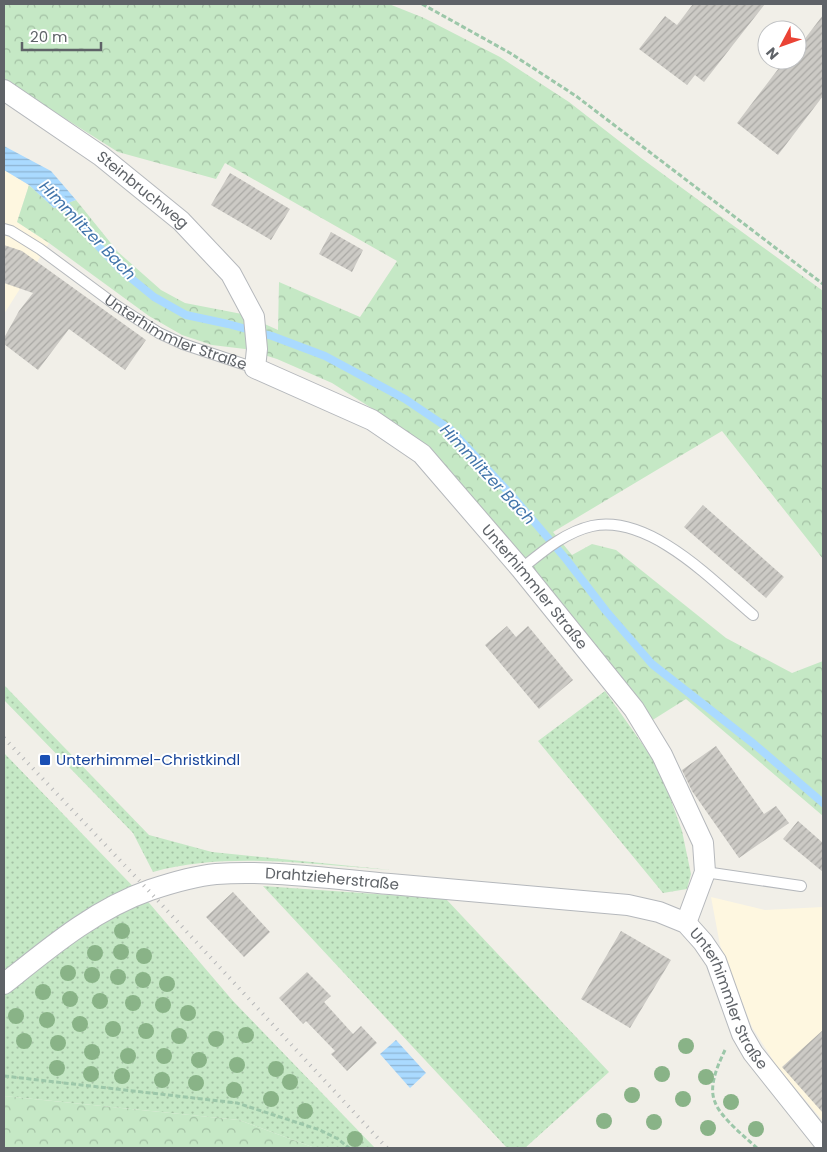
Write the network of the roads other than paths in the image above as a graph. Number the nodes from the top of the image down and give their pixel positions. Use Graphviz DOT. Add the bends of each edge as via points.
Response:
graph roads {
  1 [pos="4,90"];
  2 [pos="4,229"];
  3 [pos="256,359"];
  4 [pos="521,569"];
  5 [pos="753,615"];
  6 [pos="705,872"];
  7 [pos="801,886"];
  8 [pos="686,923"];
  9 [pos="4,984"];
  10 [pos="823,1141"];
  1 -- 3 [label="street, Steinbruchweg" via="101,156 181,221 232,274 254,317"];
  2 -- 3 [label="lane, Unterhimmler Straße" via="40,249 159,333 183,344"];
  3 -- 4 [label="street, Unterhimmler Straße" via="372,420 422,454"];
  4 -- 5 [label="lane" via="572,533 611,524 671,546"];
  4 -- 6 [label="street, Unterhimmler Straße" via="634,709 662,755 703,842"];
  6 -- 7 [label="lane"];
  6 -- 8 [label="street, Unterhimmler Straße"];
  8 -- 9 [label="street, Drahtzieherstraße" via="659,912 628,905 280,875 214,874 122,901 73,931"];
  8 -- 10 [label="street, Unterhimmler Straße" via="716,961 742,1034"];
}
